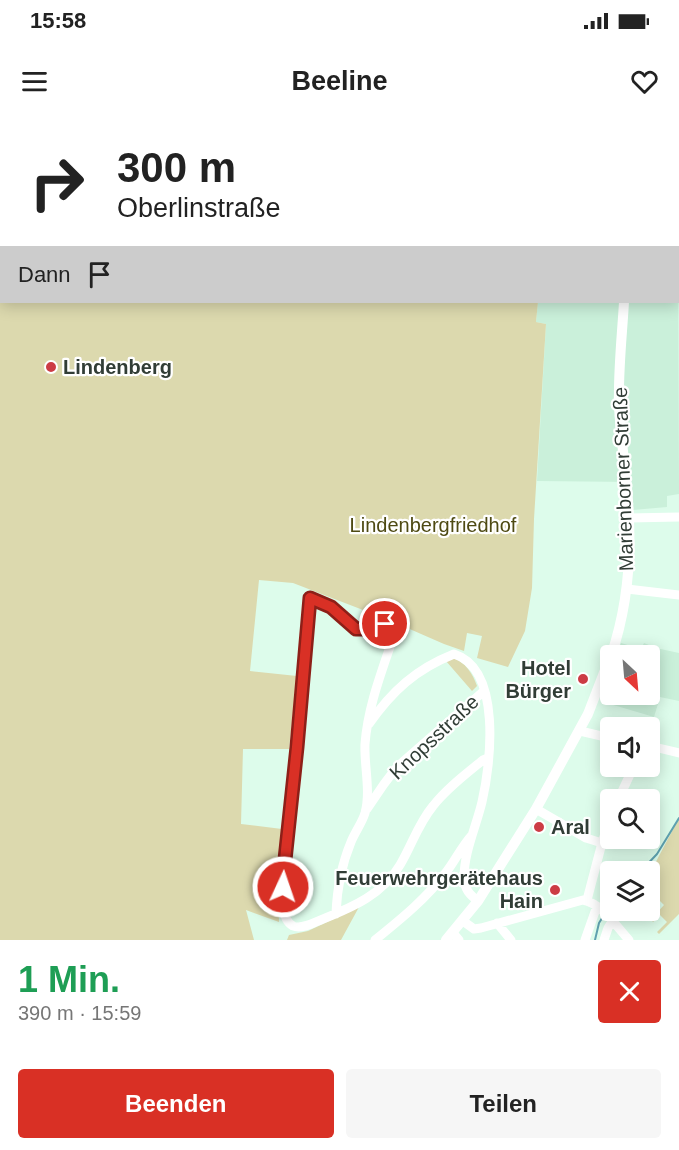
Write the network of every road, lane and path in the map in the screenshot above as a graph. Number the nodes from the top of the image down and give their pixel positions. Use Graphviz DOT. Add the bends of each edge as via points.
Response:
graph roads {
  1 [pos="624,303"];
  2 [pos="679,517"];
  3 [pos="629,518"];
  4 [pos="627,589"];
  5 [pos="679,595"];
  6 [pos="614,645"];
  7 [pos="600,687"];
  8 [pos="484,691"];
  9 [pos="367,728"];
  10 [pos="580,731"];
  11 [pos="600,736"];
  12 [pos="660,748"];
  13 [pos="679,753"];
  14 [pos="488,759"];
  15 [pos="536,809"];
  16 [pos="364,814"];
  17 [pos="473,833"];
  18 [pos="600,842"];
  19 [pos="600,849"];
  20 [pos="587,900"];
  21 [pos="478,901"];
  22 [pos="599,908"];
  23 [pos="336,914"];
  24 [pos="463,921"];
  25 [pos="611,921"];
  26 [pos="612,921"];
  27 [pos="497,923"];
  28 [pos="453,938"];
  29 [pos="375,940"];
  30 [pos="511,940"];
  31 [pos="585,940"];
  32 [pos="604,940"];
  33 [pos="629,940"];
  1 -- 3 [label="main road, Marienborner Straße" via="619,408"];
  2 -- 3 [label="street"];
  3 -- 4 [label="main road, Marienborner Straße"];
  4 -- 5 [label="street"];
  4 -- 6 [label="main road, Marienborner Straße"];
  7 -- 10 [label="main road, Marienborner Straße"];
  8 -- 9 [label="street" via="474,667 453,654 409,678"];
  8 -- 14 [label="street" via="490,719"];
  8 -- 16 [label="street, Knopsstraße" via="397,767"];
  9 -- 16 [label="street"];
  9 -- 23 [label="street" via="396,629 378,622 356,629 331,607 310,598 283,905 286,920 298,927"];
  10 -- 11 [label="street"];
  10 -- 15 [label="main road, Marienborner Straße"];
  12 -- 13 [label="street"];
  14 -- 17 [label="street"];
  14 -- 23 [label="street" via="444,794 425,815 400,865 385,884"];
  15 -- 18 [label="street"];
  15 -- 21 [label="main road, Marienborner Straße"];
  16 -- 23 [label="street" via="342,865"];
  17 -- 21 [label="street" via="464,880 468,892"];
  17 -- 29 [label="street" via="432,890"];
  19 -- 20 [label="street"];
  20 -- 22 [label="street"];
  20 -- 27 [label="street"];
  21 -- 24 [label="main road, Marienborner Straße"];
  22 -- 31 [label="street"];
  24 -- 27 [label="street" via="474,928"];
  24 -- 28 [label="main road, Marienborner Straße"];
  25 -- 32 [label="street"];
  26 -- 33 [label="street"];
  27 -- 30 [label="street"];
}
